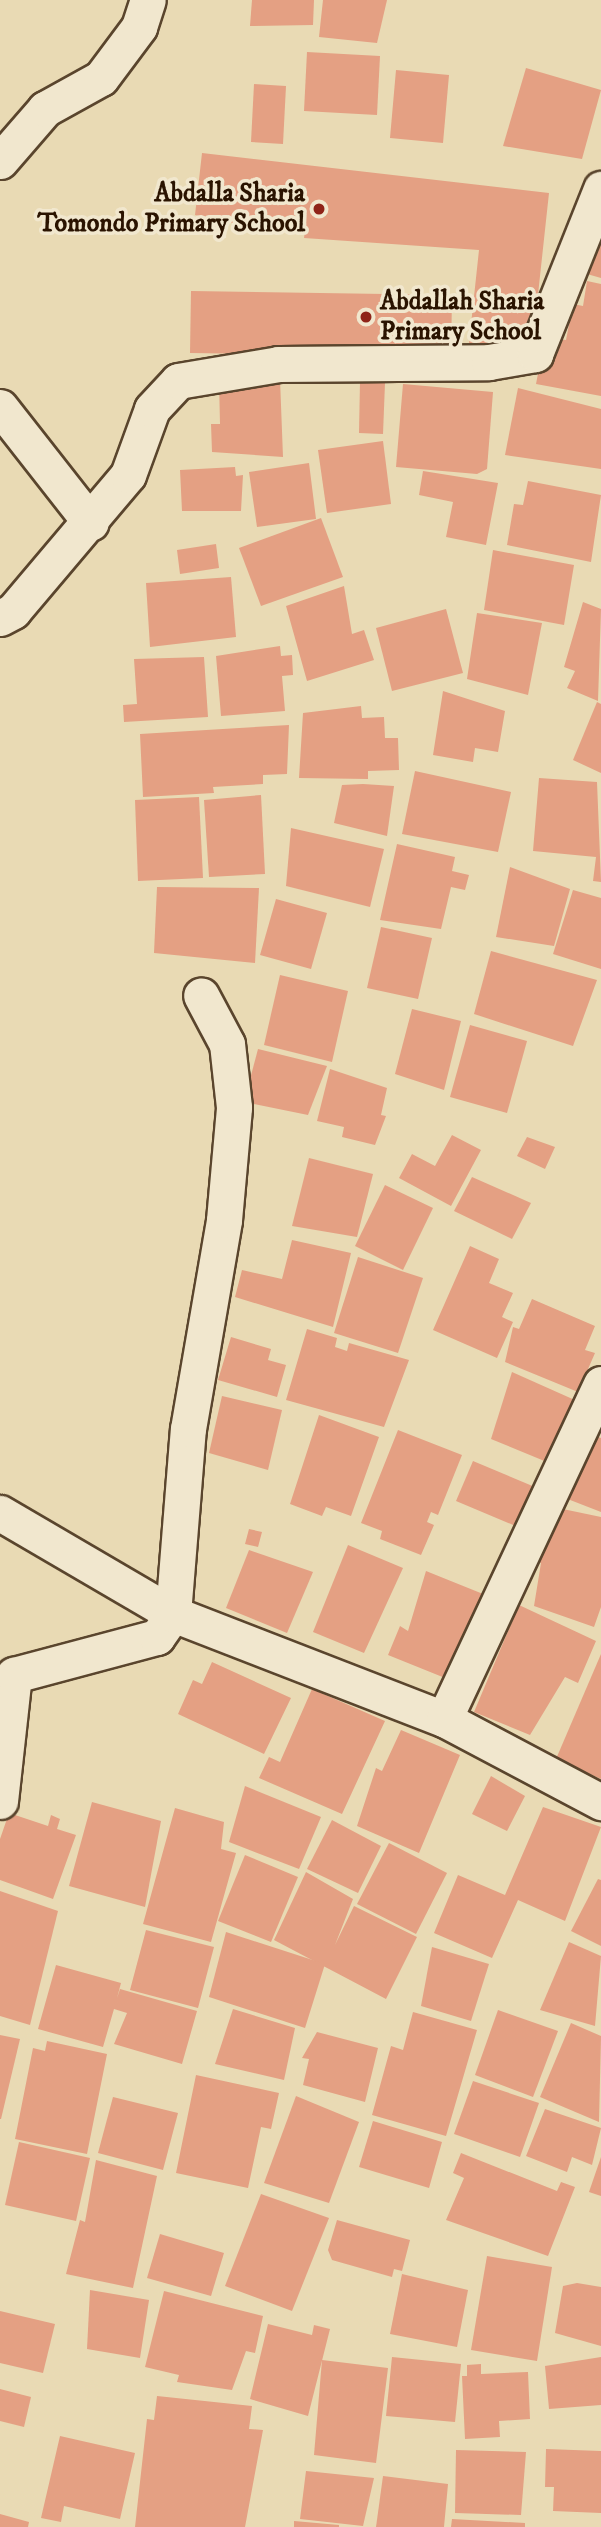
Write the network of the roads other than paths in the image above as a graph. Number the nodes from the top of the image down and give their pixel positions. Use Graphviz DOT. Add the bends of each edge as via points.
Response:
graph roads {
  1 [pos="148,0"];
  2 [pos="0,161"];
  3 [pos="601,189"];
  4 [pos="0,407"];
  5 [pos="91,523"];
  6 [pos="0,618"];
  7 [pos="201,995"];
  8 [pos="601,1384"];
  9 [pos="0,1513"];
  10 [pos="173,1614"];
  11 [pos="444,1719"];
  12 [pos="0,1801"];
  13 [pos="601,1802"];
  1 -- 2 [label="street" via="139,27 101,78 45,109"];
  3 -- 5 [label="street" via="535,354 489,362 278,364 178,381 152,409 128,475"];
  4 -- 5 [label="street"];
  5 -- 6 [label="street" via="13,611"];
  7 -- 10 [label="street" via="228,1044 234,1107 224,1220 188,1429"];
  8 -- 11 [label="street"];
  9 -- 10 [label="street"];
  10 -- 11 [label="street"];
  10 -- 12 [label="street" via="157,1637 14,1675"];
  11 -- 13 [label="street"];
}
